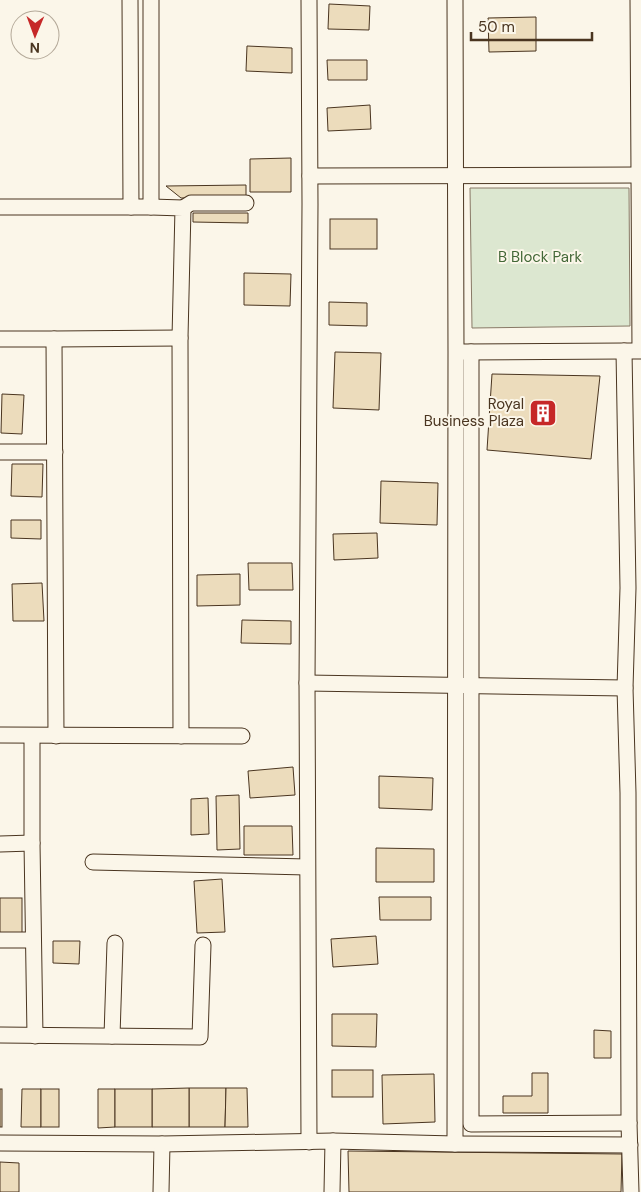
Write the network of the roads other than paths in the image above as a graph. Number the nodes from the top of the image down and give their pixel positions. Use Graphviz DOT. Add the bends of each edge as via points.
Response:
graph roads {
  1 [pos="130,0"];
  2 [pos="150,0"];
  3 [pos="309,0"];
  4 [pos="455,0"];
  5 [pos="638,0"];
  6 [pos="456,175"];
  7 [pos="638,175"];
  8 [pos="310,176"];
  9 [pos="246,203"];
  10 [pos="0,207"];
  11 [pos="131,207"];
  12 [pos="151,207"];
  13 [pos="183,208"];
  14 [pos="180,338"];
  15 [pos="0,339"];
  16 [pos="54,339"];
  17 [pos="624,351"];
  18 [pos="464,352"];
  19 [pos="0,452"];
  20 [pos="55,452"];
  21 [pos="634,588"];
  22 [pos="307,683"];
  23 [pos="455,685"];
  24 [pos="470,685"];
  25 [pos="625,688"];
  26 [pos="0,736"];
  27 [pos="32,736"];
  28 [pos="56,736"];
  29 [pos="182,736"];
  30 [pos="242,736"];
  31 [pos="635,794"];
  32 [pos="32,843"];
  33 [pos="0,844"];
  34 [pos="93,862"];
  35 [pos="307,867"];
  36 [pos="0,940"];
  37 [pos="33,940"];
  38 [pos="115,943"];
  39 [pos="203,945"];
  40 [pos="0,1036"];
  41 [pos="35,1036"];
  42 [pos="112,1036"];
  43 [pos="629,1122"];
  44 [pos="471,1124"];
  45 [pos="333,1141"];
  46 [pos="310,1142"];
  47 [pos="0,1143"];
  48 [pos="162,1144"];
  49 [pos="454,1144"];
  50 [pos="630,1145"];
  51 [pos="162,1192"];
  52 [pos="332,1192"];
  53 [pos="631,1192"];
  1 -- 11 [label="street"];
  2 -- 12 [label="street"];
  3 -- 8 [label="street"];
  4 -- 6 [label="street"];
  5 -- 7 [label="street"];
  6 -- 7 [label="street"];
  6 -- 8 [label="street"];
  6 -- 18 [label="street"];
  7 -- 17 [label="street" via="640,351"];
  8 -- 22 [label="street"];
  9 -- 13 [label="street" via="191,203"];
  10 -- 11 [label="street"];
  11 -- 12 [label="street"];
  12 -- 13 [label="street"];
  13 -- 14 [label="street"];
  14 -- 16 [label="street"];
  14 -- 29 [label="street"];
  15 -- 16 [label="street"];
  16 -- 20 [label="street"];
  17 -- 18 [label="street"];
  17 -- 21 [label="street"];
  18 -- 23 [label="street"];
  18 -- 24 [label="street"];
  19 -- 20 [label="street"];
  20 -- 28 [label="street"];
  21 -- 25 [label="street"];
  22 -- 23 [label="street"];
  22 -- 35 [label="street"];
  23 -- 24 [label="street"];
  23 -- 49 [label="street"];
  24 -- 25 [label="street"];
  24 -- 44 [label="street"];
  25 -- 31 [label="street"];
  26 -- 27 [label="street"];
  27 -- 28 [label="street"];
  27 -- 32 [label="street"];
  28 -- 29 [label="street"];
  29 -- 30 [label="street"];
  31 -- 43 [label="street"];
  32 -- 33 [label="street"];
  32 -- 37 [label="street"];
  34 -- 35 [label="street"];
  35 -- 46 [label="street"];
  36 -- 37 [label="street"];
  37 -- 41 [label="street"];
  38 -- 42 [label="street"];
  39 -- 42 [label="street" via="200,1037"];
  40 -- 41 [label="street"];
  41 -- 42 [label="street"];
  43 -- 44 [label="street"];
  43 -- 50 [label="street"];
  44 -- 49 [label="street"];
  45 -- 46 [label="street"];
  45 -- 49 [label="street"];
  45 -- 52 [label="street"];
  46 -- 48 [label="street"];
  47 -- 48 [label="street"];
  48 -- 51 [label="street"];
  49 -- 50 [label="street"];
  50 -- 53 [label="street"];
}
